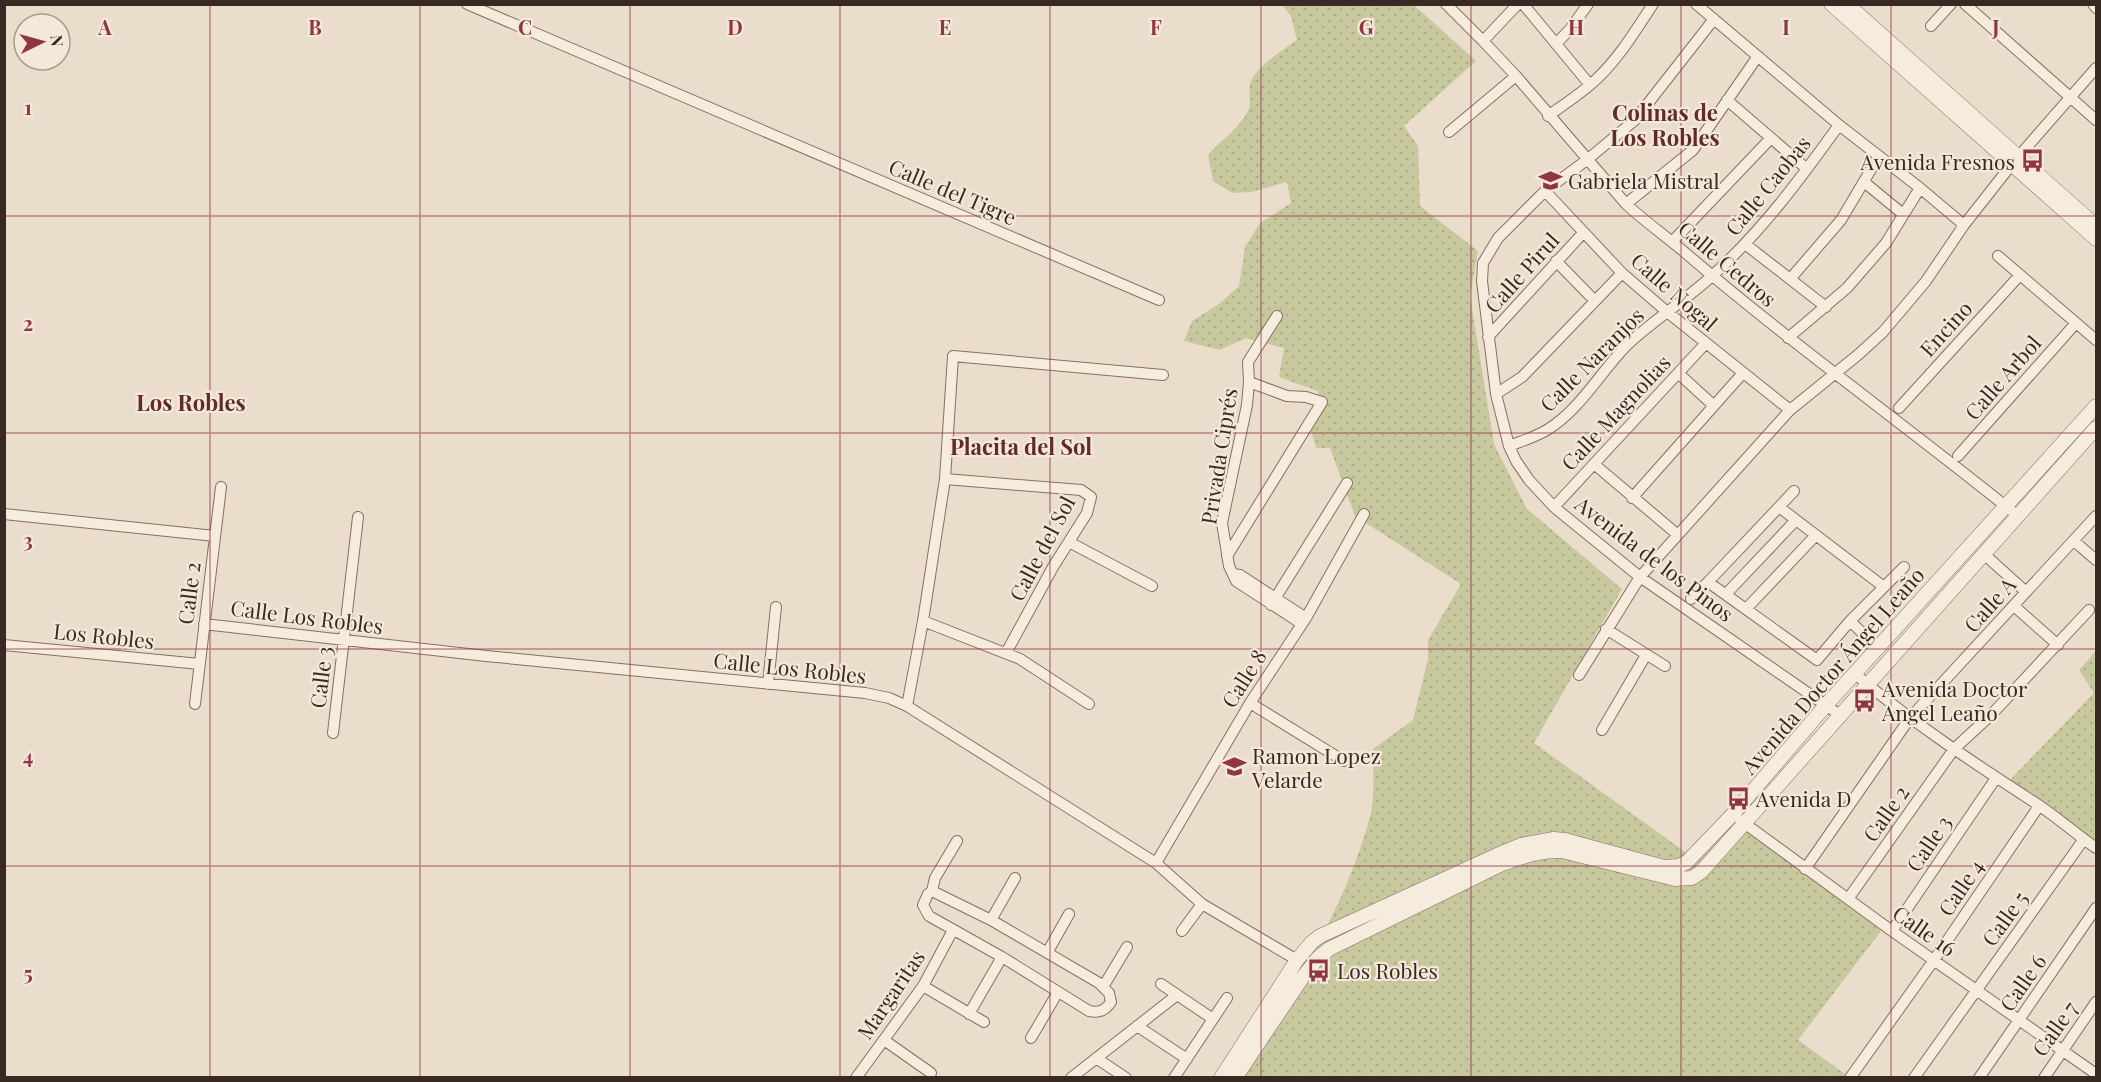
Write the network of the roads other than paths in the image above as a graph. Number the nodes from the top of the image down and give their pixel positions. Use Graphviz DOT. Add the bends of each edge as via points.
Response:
graph roads {
  1 [pos="467,4"];
  2 [pos="1446,4"];
  3 [pos="1518,4"];
  4 [pos="1523,4"];
  5 [pos="1588,4"];
  6 [pos="1653,4"];
  7 [pos="1696,4"];
  8 [pos="1832,4"];
  9 [pos="1847,4"];
  10 [pos="1951,4"];
  11 [pos="1965,4"];
  12 [pos="2093,4"];
  13 [pos="2097,8"];
  14 [pos="1714,20"];
  15 [pos="1931,26"];
  16 [pos="1483,41"];
  17 [pos="1556,44"];
  18 [pos="1758,56"];
  19 [pos="2097,68"];
  20 [pos="1516,76"];
  21 [pos="1590,85"];
  22 [pos="2070,97"];
  23 [pos="1727,100"];
  24 [pos="1548,116"];
  25 [pos="2097,120"];
  26 [pos="1839,125"];
  27 [pos="1449,132"];
  28 [pos="1771,138"];
  29 [pos="1879,156"];
  30 [pos="1588,159"];
  31 [pos="2015,160"];
  32 [pos="1807,169"];
  33 [pos="1864,182"];
  34 [pos="1920,188"];
  35 [pos="1545,191"];
  36 [pos="1626,204"];
  37 [pos="1903,214"];
  38 [pos="1964,225"];
  39 [pos="2097,226"];
  40 [pos="1583,233"];
  41 [pos="2097,239"];
  42 [pos="1672,242"];
  43 [pos="1745,244"];
  44 [pos="1998,256"];
  45 [pos="1556,261"];
  46 [pos="1622,273"];
  47 [pos="2020,275"];
  48 [pos="1712,276"];
  49 [pos="1791,278"];
  50 [pos="1160,300"];
  51 [pos="1595,301"];
  52 [pos="1826,307"];
  53 [pos="1666,311"];
  54 [pos="1277,316"];
  55 [pos="2076,322"];
  56 [pos="1488,338"];
  57 [pos="1788,338"];
  58 [pos="2097,340"];
  59 [pos="1706,343"];
  60 [pos="1678,373"];
  61 [pos="1743,373"];
  62 [pos="1834,373"];
  63 [pos="1163,375"];
  64 [pos="1249,382"];
  65 [pos="1496,394"];
  66 [pos="1713,405"];
  67 [pos="2097,406"];
  68 [pos="1899,408"];
  69 [pos="1790,410"];
  70 [pos="2097,428"];
  71 [pos="1509,446"];
  72 [pos="1958,456"];
  73 [pos="1594,464"];
  74 [pos="945,479"];
  75 [pos="1347,483"];
  76 [pos="221,487"];
  77 [pos="1794,491"];
  78 [pos="1632,498"];
  79 [pos="1554,507"];
  80 [pos="1779,507"];
  81 [pos="2006,507"];
  82 [pos="4,514"];
  83 [pos="1364,514"];
  84 [pos="2018,516"];
  85 [pos="2097,516"];
  86 [pos="358,518"];
  87 [pos="1796,520"];
  88 [pos="1678,535"];
  89 [pos="1816,535"];
  90 [pos="215,536"];
  91 [pos="2074,541"];
  92 [pos="1069,542"];
  93 [pos="1984,554"];
  94 [pos="1227,556"];
  95 [pos="2097,560"];
  96 [pos="1904,567"];
  97 [pos="1640,577"];
  98 [pos="1708,582"];
  99 [pos="1152,586"];
  100 [pos="1884,587"];
  101 [pos="2026,591"];
  102 [pos="1726,594"];
  103 [pos="1691,599"];
  104 [pos="1273,602"];
  105 [pos="2014,606"];
  106 [pos="776,607"];
  107 [pos="1746,609"];
  108 [pos="2089,610"];
  109 [pos="923,621"];
  110 [pos="1304,621"];
  111 [pos="1850,621"];
  112 [pos="204,624"];
  113 [pos="1606,629"];
  114 [pos="344,639"];
  115 [pos="4,645"];
  116 [pos="2058,645"];
  117 [pos="1877,647"];
  118 [pos="1006,653"];
  119 [pos="1646,655"];
  120 [pos="200,664"];
  121 [pos="1665,666"];
  122 [pos="1854,673"];
  123 [pos="1579,675"];
  124 [pos="768,684"];
  125 [pos="1868,684"];
  126 [pos="1250,703"];
  127 [pos="195,704"];
  128 [pos="1089,704"];
  129 [pos="1827,704"];
  130 [pos="907,706"];
  131 [pos="1840,715"];
  132 [pos="1910,718"];
  133 [pos="1602,730"];
  134 [pos="333,734"];
  135 [pos="1954,749"];
  136 [pos="1344,761"];
  137 [pos="1996,778"];
  138 [pos="2039,806"];
  139 [pos="1738,819"];
  140 [pos="2084,839"];
  141 [pos="957,841"];
  142 [pos="1702,847"];
  143 [pos="2097,848"];
  144 [pos="1715,857"];
  145 [pos="1156,863"];
  146 [pos="1806,869"];
  147 [pos="1015,878"];
  148 [pos="932,891"];
  149 [pos="1848,899"];
  150 [pos="1202,904"];
  151 [pos="2097,908"];
  152 [pos="1069,914"];
  153 [pos="991,920"];
  154 [pos="953,930"];
  155 [pos="1182,931"];
  156 [pos="1892,931"];
  157 [pos="1127,947"];
  158 [pos="1047,953"];
  159 [pos="1002,957"];
  160 [pos="1297,960"];
  161 [pos="1934,960"];
  162 [pos="1161,984"];
  163 [pos="923,986"];
  164 [pos="1103,987"];
  165 [pos="1976,990"];
  166 [pos="1058,992"];
  167 [pos="1177,995"];
  168 [pos="1227,998"];
  169 [pos="2097,1002"];
  170 [pos="969,1014"];
  171 [pos="1213,1019"];
  172 [pos="2020,1020"];
  173 [pos="984,1022"];
  174 [pos="1137,1026"];
  175 [pos="1031,1038"];
  176 [pos="884,1040"];
  177 [pos="2063,1050"];
  178 [pos="1096,1058"];
  179 [pos="1187,1059"];
  180 [pos="930,1073"];
  181 [pos="2097,1074"];
  182 [pos="855,1077"];
  183 [pos="1071,1077"];
  184 [pos="1126,1077"];
  185 [pos="1174,1077"];
  186 [pos="1221,1077"];
  187 [pos="1235,1077"];
  188 [pos="1850,1077"];
  189 [pos="1914,1077"];
  190 [pos="1979,1077"];
  191 [pos="2044,1077"];
  1 -- 50 [label="street, Calle del Tigre"];
  2 -- 16 [label="street, Calle Cedros"];
  3 -- 16 [label="street"];
  4 -- 17 [label="street"];
  5 -- 17 [label="street"];
  6 -- 21 [label="street" via="1624,48"];
  7 -- 14 [label="street"];
  8 -- 31 [label="street"];
  9 -- 31 [label="street"];
  10 -- 15 [label="street"];
  11 -- 22 [label="street"];
  12 -- 13 [label="street"];
  14 -- 18 [label="street"];
  14 -- 30 [label="street, Avenida de los Pinos" via="1641,113"];
  16 -- 20 [label="street, Calle Cedros"];
  17 -- 21 [label="street"];
  18 -- 23 [label="street"];
  18 -- 26 [label="street"];
  19 -- 22 [label="street"];
  20 -- 24 [label="street, Calle Cedros"];
  20 -- 27 [label="street"];
  21 -- 24 [label="street"];
  22 -- 25 [label="street"];
  22 -- 31 [label="street"];
  23 -- 28 [label="street"];
  23 -- 36 [label="street" via="1693,150"];
  24 -- 30 [label="street, Calle Cedros"];
  26 -- 29 [label="street"];
  26 -- 32 [label="street, Calle Caobas"];
  28 -- 32 [label="street"];
  28 -- 42 [label="street"];
  29 -- 33 [label="street"];
  29 -- 34 [label="street"];
  30 -- 35 [label="street, Avenida de los Pinos"];
  30 -- 36 [label="street, Calle Cedros"];
  31 -- 38 [label="street"];
  31 -- 39 [label="street"];
  31 -- 41 [label="street"];
  32 -- 43 [label="street, Calle Caobas"];
  33 -- 37 [label="street"];
  33 -- 49 [label="street" via="1841,220"];
  34 -- 37 [label="street"];
  34 -- 38 [label="street"];
  35 -- 40 [label="street, Calle Nogal"];
  35 -- 56 [label="street, Avenida de los Pinos" via="1498,238 1483,263"];
  36 -- 42 [label="street, Calle Cedros"];
  37 -- 52 [label="street" via="1886,243"];
  38 -- 62 [label="street" via="1926,281 1883,332"];
  40 -- 45 [label="street, Calle Pirul"];
  40 -- 46 [label="street, Calle Nogal"];
  42 -- 48 [label="street, Calle Cedros"];
  43 -- 48 [label="street, Calle Caobas"];
  43 -- 49 [label="street"];
  44 -- 47 [label="street"];
  45 -- 51 [label="street"];
  45 -- 56 [label="street, Calle Pirul"];
  46 -- 51 [label="street"];
  46 -- 53 [label="street, Calle Nogal"];
  47 -- 55 [label="street"];
  47 -- 68 [label="street, Encino"];
  48 -- 53 [label="street, Calle Caobas"];
  48 -- 57 [label="street, Calle Cedros"];
  49 -- 52 [label="street"];
  51 -- 65 [label="street" via="1522,377"];
  52 -- 57 [label="street"];
  53 -- 59 [label="street, Calle Nogal"];
  53 -- 71 [label="street, Calle Naranjos" via="1628,345 1556,424"];
  54 -- 64 [label="street, Privada Ciprés" via="1248,362"];
  55 -- 58 [label="street"];
  55 -- 72 [label="street, Calle Arbol"];
  56 -- 65 [label="street, Avenida de los Pinos"];
  57 -- 62 [label="street, Calle Cedros"];
  59 -- 60 [label="street, Calle Magnolias"];
  59 -- 61 [label="street, Calle Nogal"];
  60 -- 66 [label="street"];
  60 -- 73 [label="street, Calle Magnolias"];
  61 -- 66 [label="street"];
  61 -- 69 [label="street, Calle Nogal"];
  62 -- 69 [label="street"];
  62 -- 81 [label="street, Calle Cedros"];
  63 -- 74 [label="street" via="953,356"];
  64 -- 94 [label="street, Privada Ciprés" via="1222,523"];
  64 -- 94 [label="street" via="1287,396 1322,402"];
  65 -- 71 [label="street, Avenida de los Pinos"];
  66 -- 78 [label="street"];
  67 -- 81 [label="street, Avenida Doctor Ángel Leaño"];
  69 -- 88 [label="street"];
  70 -- 84 [label="street, Avenida Doctor Ángel Leaño"];
  71 -- 79 [label="street, Avenida de los Pinos" via="1529,480"];
  73 -- 78 [label="street"];
  73 -- 79 [label="street, Calle Magnolias"];
  74 -- 92 [label="street, Calle del Sol" via="1080,490 1090,497 1086,513"];
  74 -- 109 [label="street"];
  75 -- 104 [label="street"];
  76 -- 90 [label="street, Calle 2"];
  77 -- 80 [label="street"];
  78 -- 88 [label="street"];
  79 -- 97 [label="street, Avenida de los Pinos"];
  80 -- 87 [label="street"];
  80 -- 98 [label="street"];
  81 -- 84 [label="street, Calle Cedros"];
  81 -- 117 [label="street, Avenida Doctor Ángel Leaño"];
  82 -- 90 [label="street"];
  83 -- 110 [label="street, Calle 8"];
  84 -- 93 [label="street, Avenida Doctor Ángel Leaño"];
  85 -- 91 [label="street, Calle A"];
  86 -- 114 [label="street, Calle 3"];
  87 -- 89 [label="street"];
  87 -- 102 [label="street"];
  88 -- 97 [label="street"];
  89 -- 100 [label="street"];
  89 -- 107 [label="street"];
  90 -- 112 [label="street, Calle 2"];
  91 -- 95 [label="street"];
  91 -- 101 [label="street, Calle A"];
  92 -- 99 [label="street"];
  92 -- 118 [label="street, Calle del Sol"];
  93 -- 101 [label="street"];
  93 -- 125 [label="street, Avenida Doctor Ángel Leaño"];
  94 -- 104 [label="street, Privada Ciprés" via="1236,581"];
  96 -- 100 [label="street"];
  97 -- 113 [label="street"];
  97 -- 129 [label="street, Avenida de los Pinos"];
  98 -- 102 [label="street"];
  98 -- 103 [label="street"];
  100 -- 111 [label="street"];
  101 -- 105 [label="street, Calle A"];
  102 -- 107 [label="street"];
  104 -- 110 [label="street, Privada Ciprés"];
  105 -- 116 [label="street"];
  105 -- 132 [label="street, Calle A"];
  106 -- 124 [label="street"];
  107 -- 111 [label="street" via="1817,660"];
  108 -- 116 [label="street"];
  109 -- 118 [label="street"];
  109 -- 130 [label="street"];
  110 -- 126 [label="street, Calle 8"];
  111 -- 117 [label="street"];
  112 -- 114 [label="street, Calle Los Robles"];
  112 -- 120 [label="street, Calle 2"];
  113 -- 119 [label="street"];
  113 -- 123 [label="street"];
  114 -- 124 [label="street, Calle Los Robles"];
  114 -- 134 [label="street, Calle 3"];
  115 -- 120 [label="street, Los Robles"];
  116 -- 135 [label="street"];
  117 -- 122 [label="street, Avenida Doctor Ángel Leaño"];
  118 -- 128 [label="street"];
  119 -- 121 [label="street"];
  119 -- 133 [label="street"];
  120 -- 127 [label="street, Calle 2"];
  122 -- 125 [label="street"];
  122 -- 129 [label="street, Avenida Doctor Ángel Leaño"];
  124 -- 130 [label="street, Calle Los Robles" via="865,693"];
  125 -- 131 [label="street, Avenida Doctor Ángel Leaño"];
  125 -- 132 [label="street"];
  126 -- 136 [label="street"];
  126 -- 145 [label="street, Calle 8"];
  129 -- 131 [label="street, Avenida de los Pinos"];
  129 -- 139 [label="street, Avenida Doctor Ángel Leaño"];
  130 -- 145 [label="street, Calle Los Robles"];
  131 -- 139 [label="street, Avenida Doctor Ángel Leaño"];
  132 -- 135 [label="street"];
  132 -- 146 [label="street, Calle A"];
  135 -- 137 [label="street"];
  135 -- 149 [label="street, Calle 2"];
  137 -- 138 [label="street"];
  137 -- 156 [label="street, Calle 3"];
  138 -- 140 [label="street"];
  138 -- 161 [label="street, Calle 4"];
  139 -- 142 [label="street, Avenida Doctor Ángel Leaño"];
  139 -- 144 [label="street, Avenida Doctor Ángel Leaño"];
  139 -- 146 [label="street, Calle 16"];
  140 -- 143 [label="street"];
  140 -- 165 [label="street, Calle 5"];
  141 -- 148 [label="street" via="935,878"];
  142 -- 144 [label="street" via="1711,845"];
  142 -- 160 [label="street, Avenida Doctor Ángel Leaño" via="1687,862 1664,867 1565,840 1521,845 1320,936"];
  144 -- 187 [label="street, Avenida Doctor Ángel Leaño" via="1701,872 1684,879 1562,851 1541,852 1502,864 1329,949 1302,978"];
  145 -- 150 [label="street, Calle Los Robles"];
  146 -- 149 [label="street, Calle 16"];
  147 -- 153 [label="street"];
  148 -- 153 [label="street"];
  148 -- 154 [label="street" via="923,905 929,916"];
  149 -- 156 [label="street, Calle 16"];
  150 -- 155 [label="street"];
  150 -- 160 [label="street, Calle Los Robles"];
  151 -- 172 [label="street, Calle 6"];
  152 -- 158 [label="street"];
  153 -- 158 [label="street"];
  154 -- 159 [label="street"];
  154 -- 163 [label="street, Margaritas"];
  156 -- 161 [label="street, Calle 16"];
  157 -- 164 [label="street"];
  158 -- 164 [label="street"];
  159 -- 166 [label="street"];
  159 -- 170 [label="street"];
  160 -- 186 [label="street, Avenida Doctor Ángel Leaño"];
  161 -- 165 [label="street, Calle 16"];
  161 -- 188 [label="street, Calle 4"];
  162 -- 167 [label="street"];
  163 -- 170 [label="street"];
  163 -- 176 [label="street, Margaritas"];
  164 -- 166 [label="street" via="1111,1002 1096,1012"];
  165 -- 172 [label="street, Calle 16"];
  165 -- 189 [label="street, Calle 5"];
  166 -- 175 [label="street"];
  167 -- 171 [label="street"];
  167 -- 174 [label="street"];
  168 -- 171 [label="street"];
  169 -- 177 [label="street, Calle 7"];
  170 -- 173 [label="street"];
  171 -- 179 [label="street"];
  172 -- 177 [label="street, Calle 16"];
  172 -- 190 [label="street, Calle 6"];
  174 -- 178 [label="street"];
  174 -- 179 [label="street"];
  176 -- 180 [label="street"];
  176 -- 182 [label="street, Margaritas"];
  177 -- 181 [label="street, Calle 16"];
  177 -- 191 [label="street, Calle 7"];
  178 -- 183 [label="street"];
  178 -- 184 [label="street"];
  179 -- 185 [label="street"];
}
